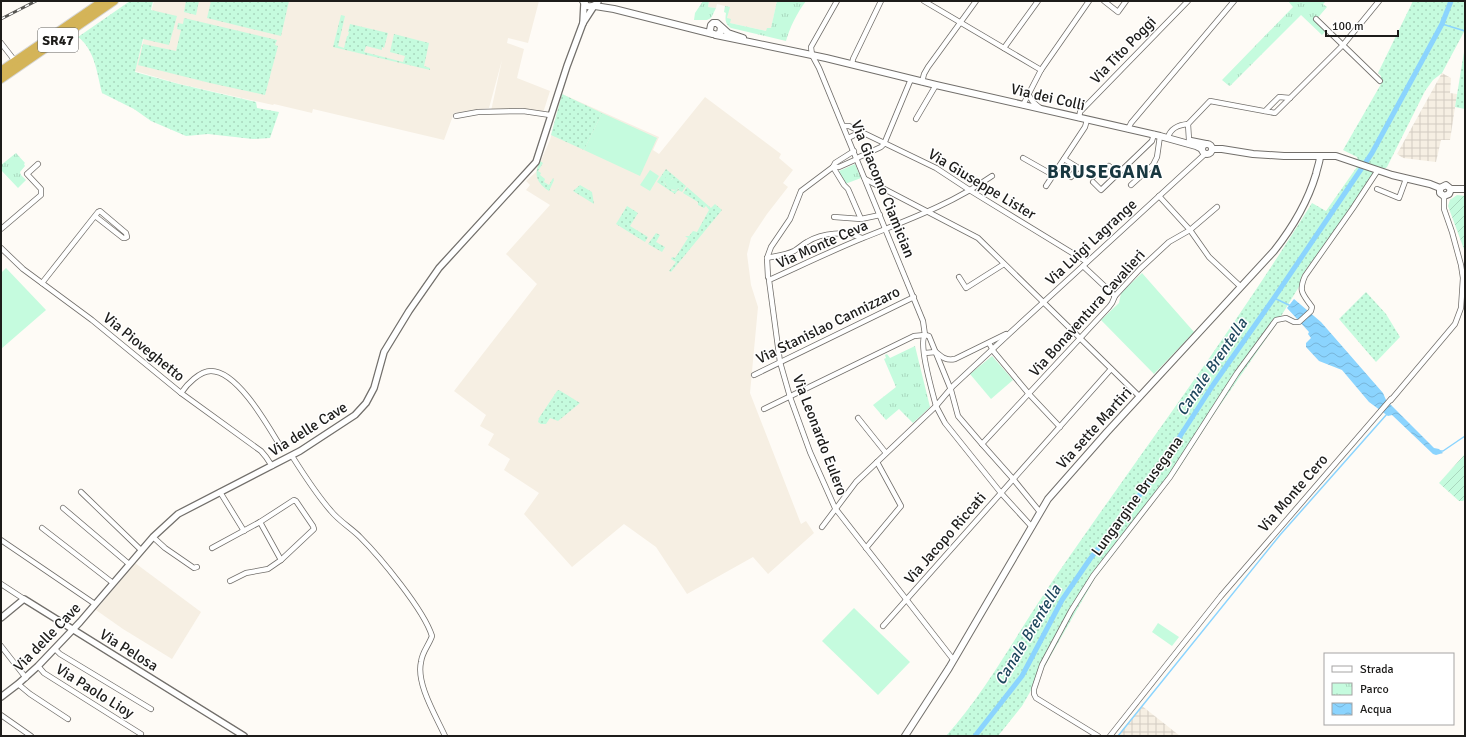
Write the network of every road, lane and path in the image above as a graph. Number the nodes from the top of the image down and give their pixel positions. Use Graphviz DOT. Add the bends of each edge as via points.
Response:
graph roads {
  1 [pos="103,1"];
  2 [pos="114,1"];
  3 [pos="601,1"];
  4 [pos="837,1"];
  5 [pos="881,1"];
  6 [pos="924,1"];
  7 [pos="976,1"];
  8 [pos="1038,1"];
  9 [pos="1089,1"];
  10 [pos="1104,1"];
  11 [pos="1126,1"];
  12 [pos="1234,1"];
  13 [pos="1379,1"];
  14 [pos="583,2"];
  15 [pos="1185,2"];
  16 [pos="596,4"];
  17 [pos="614,9"];
  18 [pos="1316,19"];
  19 [pos="961,22"];
  20 [pos="583,24"];
  21 [pos="710,25"];
  22 [pos="721,27"];
  23 [pos="688,28"];
  24 [pos="714,34"];
  25 [pos="1,43"];
  26 [pos="759,44"];
  27 [pos="1343,45"];
  28 [pos="1004,48"];
  29 [pos="812,55"];
  30 [pos="15,61"];
  31 [pos="852,64"];
  32 [pos="1041,70"];
  33 [pos="1,71"];
  34 [pos="1,78"];
  35 [pos="911,79"];
  36 [pos="1380,81"];
  37 [pos="922,82"];
  38 [pos="936,85"];
  39 [pos="1028,94"];
  40 [pos="1290,98"];
  41 [pos="1024,105"];
  42 [pos="1041,109"];
  43 [pos="1265,111"];
  44 [pos="550,115"];
  45 [pos="456,116"];
  46 [pos="1079,118"];
  47 [pos="916,119"];
  48 [pos="1087,120"];
  49 [pos="1188,124"];
  50 [pos="844,126"];
  51 [pos="1128,129"];
  52 [pos="861,132"];
  53 [pos="1157,135"];
  54 [pos="848,138"];
  55 [pos="1169,138"];
  56 [pos="1189,140"];
  57 [pos="884,144"];
  58 [pos="1204,149"];
  59 [pos="854,151"];
  60 [pos="1320,156"];
  61 [pos="857,158"];
  62 [pos="1023,158"];
  63 [pos="1064,159"];
  64 [pos="38,164"];
  65 [pos="1109,166"];
  66 [pos="833,168"];
  67 [pos="1077,168"];
  68 [pos="1376,170"];
  69 [pos="1118,174"];
  70 [pos="1053,175"];
  71 [pos="992,176"];
  72 [pos="1071,178"];
  73 [pos="865,179"];
  74 [pos="1406,179"];
  75 [pos="1131,185"];
  76 [pos="1046,186"];
  77 [pos="1440,188"];
  78 [pos="1377,189"];
  79 [pos="1451,189"];
  80 [pos="1465,189"];
  81 [pos="970,191"];
  82 [pos="1159,196"];
  83 [pos="1444,196"];
  84 [pos="1217,207"];
  85 [pos="930,212"];
  86 [pos="880,215"];
  87 [pos="95,216"];
  88 [pos="834,217"];
  89 [pos="861,219"];
  90 [pos="1,229"];
  91 [pos="886,229"];
  92 [pos="1190,230"];
  93 [pos="862,238"];
  94 [pos="771,247"];
  95 [pos="1,248"];
  96 [pos="779,255"];
  97 [pos="767,258"];
  98 [pos="1004,264"];
  99 [pos="1085,264"];
  100 [pos="959,277"];
  101 [pos="768,278"];
  102 [pos="42,283"];
  103 [pos="1241,287"];
  104 [pos="1115,296"];
  105 [pos="914,297"];
  106 [pos="1043,303"];
  107 [pos="1011,332"];
  108 [pos="926,335"];
  109 [pos="1080,339"];
  110 [pos="988,343"];
  111 [pos="992,350"];
  112 [pos="936,352"];
  113 [pos="925,353"];
  114 [pos="780,362"];
  115 [pos="1110,370"];
  116 [pos="754,376"];
  117 [pos="951,390"];
  118 [pos="181,392"];
  119 [pos="1029,394"];
  120 [pos="790,397"];
  121 [pos="1140,397"];
  122 [pos="936,406"];
  123 [pos="764,409"];
  124 [pos="858,418"];
  125 [pos="1060,427"];
  126 [pos="279,444"];
  127 [pos="982,444"];
  128 [pos="886,454"];
  129 [pos="292,456"];
  130 [pos="877,462"];
  131 [pos="272,466"];
  132 [pos="1014,480"];
  133 [pos="81,492"];
  134 [pos="220,492"];
  135 [pos="1001,493"];
  136 [pos="63,508"];
  137 [pos="836,508"];
  138 [pos="1040,512"];
  139 [pos="260,522"];
  140 [pos="822,527"];
  141 [pos="1032,527"];
  142 [pos="42,528"];
  143 [pos="244,531"];
  144 [pos="153,537"];
  145 [pos="1,540"];
  146 [pos="212,548"];
  147 [pos="866,548"];
  148 [pos="141,550"];
  149 [pos="281,560"];
  150 [pos="129,564"];
  151 [pos="197,567"];
  152 [pos="230,581"];
  153 [pos="114,583"];
  154 [pos="1,584"];
  155 [pos="24,599"];
  156 [pos="906,600"];
  157 [pos="95,604"];
  158 [pos="1,618"];
  159 [pos="883,626"];
  160 [pos="73,630"];
  161 [pos="1,646"];
  162 [pos="55,649"];
  163 [pos="954,659"];
  164 [pos="38,666"];
  165 [pos="26,678"];
  166 [pos="18,684"];
  167 [pos="2,695"];
  168 [pos="151,709"];
  169 [pos="1,715"];
  170 [pos="68,719"];
  171 [pos="141,734"];
  172 [pos="32,736"];
  173 [pos="244,736"];
  174 [pos="445,736"];
  175 [pos="905,736"];
  176 [pos="1098,736"];
  177 [pos="1110,736"];
  1 -- 30 [label="highway, SR47"];
  2 -- 34 [label="highway, SR47"];
  3 -- 17 [label="main road, Via dei Colli"];
  4 -- 29 [label="street" via="811,47"];
  5 -- 31 [label="street"];
  6 -- 19 [label="street"];
  7 -- 19 [label="street"];
  8 -- 28 [label="street"];
  9 -- 32 [label="street"];
  10 -- 11 [label="street" via="1118,12"];
  12 -- 51 [label="street"];
  13 -- 27 [label="street"];
  14 -- 16 [label="main road, Via dei Colli" via="591,7"];
  14 -- 20 [label="street, Via delle Cave"];
  15 -- 46 [label="street, Via Tito Poggi" via="1080,112"];
  16 -- 17 [label="main road, Via dei Colli"];
  16 -- 20 [label="street, Via delle Cave"];
  17 -- 23 [label="main road, Via dei Colli"];
  18 -- 27 [label="street"];
  19 -- 28 [label="street"];
  19 -- 37 [label="street" via="928,67"];
  20 -- 44 [label="street, Via delle Cave"];
  21 -- 22 [label="main road, Via dei Colli" via="717,23"];
  21 -- 23 [label="main road, Via dei Colli"];
  21 -- 24 [label="main road" via="710,30"];
  22 -- 24 [label="main road" via="720,33"];
  22 -- 26 [label="main road, Via dei Colli" via="728,33"];
  23 -- 24 [label="main road, Via dei Colli"];
  24 -- 26 [label="main road, Via dei Colli"];
  25 -- 30 [label="street"];
  26 -- 29 [label="main road, Via dei Colli"];
  27 -- 36 [label="street"];
  27 -- 40 [label="street"];
  28 -- 32 [label="street"];
  29 -- 31 [label="main road, Via dei Colli"];
  29 -- 50 [label="street, Via Giacomo Ciamician"];
  30 -- 33 [label="highway, SR47"];
  31 -- 35 [label="main road, Via dei Colli"];
  32 -- 39 [label="street"];
  35 -- 37 [label="main road, Via dei Colli"];
  35 -- 57 [label="street"];
  37 -- 38 [label="main road, Via dei Colli"];
  38 -- 41 [label="main road, Via dei Colli"];
  38 -- 47 [label="street"];
  39 -- 41 [label="street"];
  39 -- 42 [label="street"];
  40 -- 43 [label="street" via="1279,97"];
  40 -- 43 [label="street" via="1275,113"];
  41 -- 42 [label="main road, Via dei Colli"];
  42 -- 46 [label="main road, Via dei Colli"];
  43 -- 49 [label="street" via="1210,101"];
  44 -- 45 [label="street" via="523,111 478,112"];
  44 -- 129 [label="street, Via delle Cave" via="536,162 439,268 408,311 384,352 374,388 366,402 355,415"];
  46 -- 48 [label="main road, Via dei Colli"];
  48 -- 51 [label="main road, Via dei Colli"];
  48 -- 63 [label="street"];
  49 -- 55 [label="street" via="1173,128"];
  49 -- 56 [label="street"];
  50 -- 52 [label="street, Via Giuseppe Lister"];
  50 -- 54 [label="street, Via Giacomo Ciamician"];
  51 -- 53 [label="main road, Via dei Colli"];
  52 -- 54 [label="street"];
  52 -- 57 [label="street, Via Giuseppe Lister"];
  53 -- 55 [label="main road, Via dei Colli"];
  53 -- 69 [label="street"];
  53 -- 75 [label="street" via="1157,157 1153,165"];
  54 -- 59 [label="street, Via Giacomo Ciamician"];
  55 -- 56 [label="main road, Via dei Colli"];
  55 -- 58 [label="main road, Via dei Colli"];
  56 -- 58 [label="main road, Via dei Colli"];
  57 -- 61 [label="street, Via Leonardo Eulero"];
  57 -- 81 [label="street, Via Giuseppe Lister" via="936,168"];
  58 -- 60 [label="main road" via="1210,153 1212,149 1222,149 1253,154"];
  58 -- 82 [label="street, Via Luigi Lagrange"];
  59 -- 61 [label="street, Via Giacomo Ciamician"];
  59 -- 66 [label="street, Via Leonardo Eulero" via="835,163"];
  60 -- 68 [label="main road" via="1346,158"];
  60 -- 103 [label="main road, Via sette Martiri" via="1311,191 1300,214 1268,259"];
  61 -- 66 [label="street, Via Leonardo Eulero"];
  61 -- 73 [label="street, Via Giacomo Ciamician"];
  62 -- 70 [label="street"];
  63 -- 67 [label="street"];
  63 -- 70 [label="street"];
  64 -- 90 [label="street" via="27,174 42,192"];
  65 -- 69 [label="street"];
  66 -- 89 [label="street" via="848,188"];
  66 -- 94 [label="street, Via Leonardo Eulero" via="801,191 790,219"];
  67 -- 69 [label="street" via="1101,190"];
  67 -- 72 [label="street"];
  68 -- 74 [label="main road"];
  68 -- 176 [label="street, Lungargine Brusegana" via="1353,208 1305,276 1301,286 1312,307 1311,311 1299,322 1286,318 1276,320 1237,373 1170,477 1093,576 1042,665 1034,689 1036,698"];
  70 -- 76 [label="street"];
  71 -- 81 [label="street, Via Monte Ceva"];
  73 -- 85 [label="street"];
  73 -- 86 [label="street, Via Giacomo Ciamician"];
  74 -- 77 [label="main road"];
  74 -- 78 [label="street" via="1399,198"];
  77 -- 79 [label="main road" via="1446,185"];
  77 -- 83 [label="main road" via="1440,193"];
  79 -- 80 [label="main road"];
  79 -- 83 [label="main road" via="1449,194"];
  81 -- 85 [label="street, Via Monte Ceva"];
  81 -- 99 [label="street, Via Giuseppe Lister"];
  82 -- 92 [label="street"];
  82 -- 99 [label="street, Via Luigi Lagrange"];
  83 -- 177 [label="street, Via Monte Cero" via="1444,209 1461,256 1463,278 1461,308 1455,324 1221,596"];
  84 -- 92 [label="street, Via Bonaventura Cavalieri"];
  85 -- 91 [label="street, Via Monte Ceva"];
  85 -- 98 [label="street" via="978,238"];
  86 -- 89 [label="street"];
  86 -- 91 [label="street, Via Giacomo Ciamician"];
  87 -- 87 [label="street" via="123,238 127,237 126,233 100,211"];
  87 -- 102 [label="street"];
  88 -- 89 [label="street"];
  91 -- 93 [label="street, Via Monte Ceva"];
  91 -- 105 [label="street, Via Giacomo Ciamician"];
  92 -- 103 [label="street" via="1209,257"];
  92 -- 104 [label="street, Via Bonaventura Cavalieri" via="1168,242"];
  93 -- 96 [label="street" via="830,234 808,241 794,251"];
  93 -- 101 [label="street, Via Monte Ceva"];
  94 -- 96 [label="street"];
  94 -- 97 [label="street, Via Leonardo Eulero"];
  95 -- 102 [label="street, Via Pioveghetto"];
  96 -- 97 [label="street"];
  97 -- 101 [label="street, Via Leonardo Eulero"];
  98 -- 100 [label="street" via="966,288"];
  98 -- 106 [label="street"];
  99 -- 104 [label="street, Via Giuseppe Lister"];
  99 -- 106 [label="street, Via Luigi Lagrange"];
  101 -- 114 [label="street, Via Leonardo Eulero"];
  102 -- 118 [label="street, Via Pioveghetto"];
  103 -- 121 [label="main road, Via sette Martiri"];
  104 -- 109 [label="street, Via Bonaventura Cavalieri" via="1109,308"];
  105 -- 108 [label="street, Via Giacomo Ciamician"];
  105 -- 114 [label="street, Via Stanislao Cannizzaro"];
  106 -- 107 [label="street, Via Luigi Lagrange"];
  106 -- 109 [label="street"];
  107 -- 110 [label="street"];
  107 -- 111 [label="street, Via Luigi Lagrange"];
  108 -- 112 [label="street" via="929,336"];
  108 -- 113 [label="street" via="923,338"];
  108 -- 120 [label="street" via="914,336"];
  109 -- 115 [label="street"];
  109 -- 119 [label="street, Via Bonaventura Cavalieri"];
  110 -- 111 [label="street"];
  110 -- 112 [label="street" via="957,359 944,359"];
  111 -- 117 [label="street, Via Luigi Lagrange"];
  111 -- 119 [label="street"];
  112 -- 113 [label="street"];
  112 -- 117 [label="street"];
  113 -- 122 [label="street"];
  114 -- 116 [label="street, Via Stanislao Cannizzaro"];
  114 -- 120 [label="street, Via Leonardo Eulero"];
  115 -- 121 [label="street"];
  115 -- 125 [label="street, Via Jacopo Riccati"];
  117 -- 122 [label="street, Via Luigi Lagrange"];
  117 -- 127 [label="street" via="958,416"];
  118 -- 126 [label="street, Via Pioveghetto" via="198,376 209,371 225,376 249,398"];
  118 -- 131 [label="street" via="266,456"];
  119 -- 125 [label="street"];
  119 -- 127 [label="street, Via Bonaventura Cavalieri"];
  120 -- 123 [label="street"];
  120 -- 137 [label="street, Via Leonardo Eulero" via="810,452"];
  121 -- 138 [label="main road, Via sette Martiri" via="1056,489"];
  122 -- 128 [label="street, Via Luigi Lagrange"];
  122 -- 135 [label="street" via="945,423"];
  124 -- 128 [label="street"];
  125 -- 132 [label="street, Via Jacopo Riccati"];
  127 -- 132 [label="street"];
  128 -- 130 [label="street, Via Luigi Lagrange"];
  129 -- 131 [label="street, Via delle Cave"];
  129 -- 174 [label="street" via="331,512 368,545 391,574 430,630 432,636 423,654 420,669 429,700"];
  130 -- 137 [label="street, Via Luigi Lagrange" via="856,482"];
  130 -- 147 [label="street" via="901,506"];
  131 -- 134 [label="street, Via delle Cave"];
  132 -- 135 [label="street, Via Jacopo Riccati"];
  132 -- 138 [label="street"];
  133 -- 148 [label="street"];
  134 -- 143 [label="street"];
  134 -- 144 [label="street, Via delle Cave" via="178,514"];
  135 -- 141 [label="street"];
  135 -- 156 [label="street, Via Jacopo Riccati"];
  136 -- 150 [label="street"];
  137 -- 140 [label="street, Via Luigi Lagrange"];
  137 -- 147 [label="street, Via Leonardo Eulero"];
  138 -- 141 [label="main road, Via sette Martiri"];
  139 -- 143 [label="street"];
  139 -- 149 [label="street"];
  139 -- 149 [label="street" via="294,500 314,529"];
  141 -- 163 [label="main road, Via sette Martiri"];
  142 -- 153 [label="street"];
  143 -- 146 [label="street"];
  144 -- 148 [label="street, Via delle Cave"];
  144 -- 151 [label="street" via="194,568"];
  145 -- 157 [label="street"];
  147 -- 156 [label="street, Via Leonardo Eulero"];
  148 -- 150 [label="street, Via delle Cave"];
  149 -- 152 [label="street" via="268,569 246,573"];
  150 -- 153 [label="street, Via delle Cave"];
  153 -- 157 [label="street, Via delle Cave"];
  154 -- 155 [label="street, Via Pelosa"];
  155 -- 158 [label="street"];
  155 -- 160 [label="street, Via Pelosa"];
  156 -- 159 [label="street"];
  156 -- 163 [label="street, Via Leonardo Eulero"];
  157 -- 160 [label="street, Via delle Cave"];
  160 -- 162 [label="street, Via delle Cave"];
  160 -- 173 [label="street, Via Pelosa"];
  161 -- 165 [label="street"];
  162 -- 164 [label="street, Via delle Cave"];
  162 -- 168 [label="street"];
  163 -- 175 [label="main road, Via sette Martiri"];
  164 -- 165 [label="street, Via delle Cave"];
  164 -- 171 [label="street, Via Paolo Lioy" via="44,673"];
  165 -- 166 [label="street, Via delle Cave"];
  166 -- 167 [label="street, Via delle Cave"];
  166 -- 170 [label="street"];
  169 -- 172 [label="street"];
}
